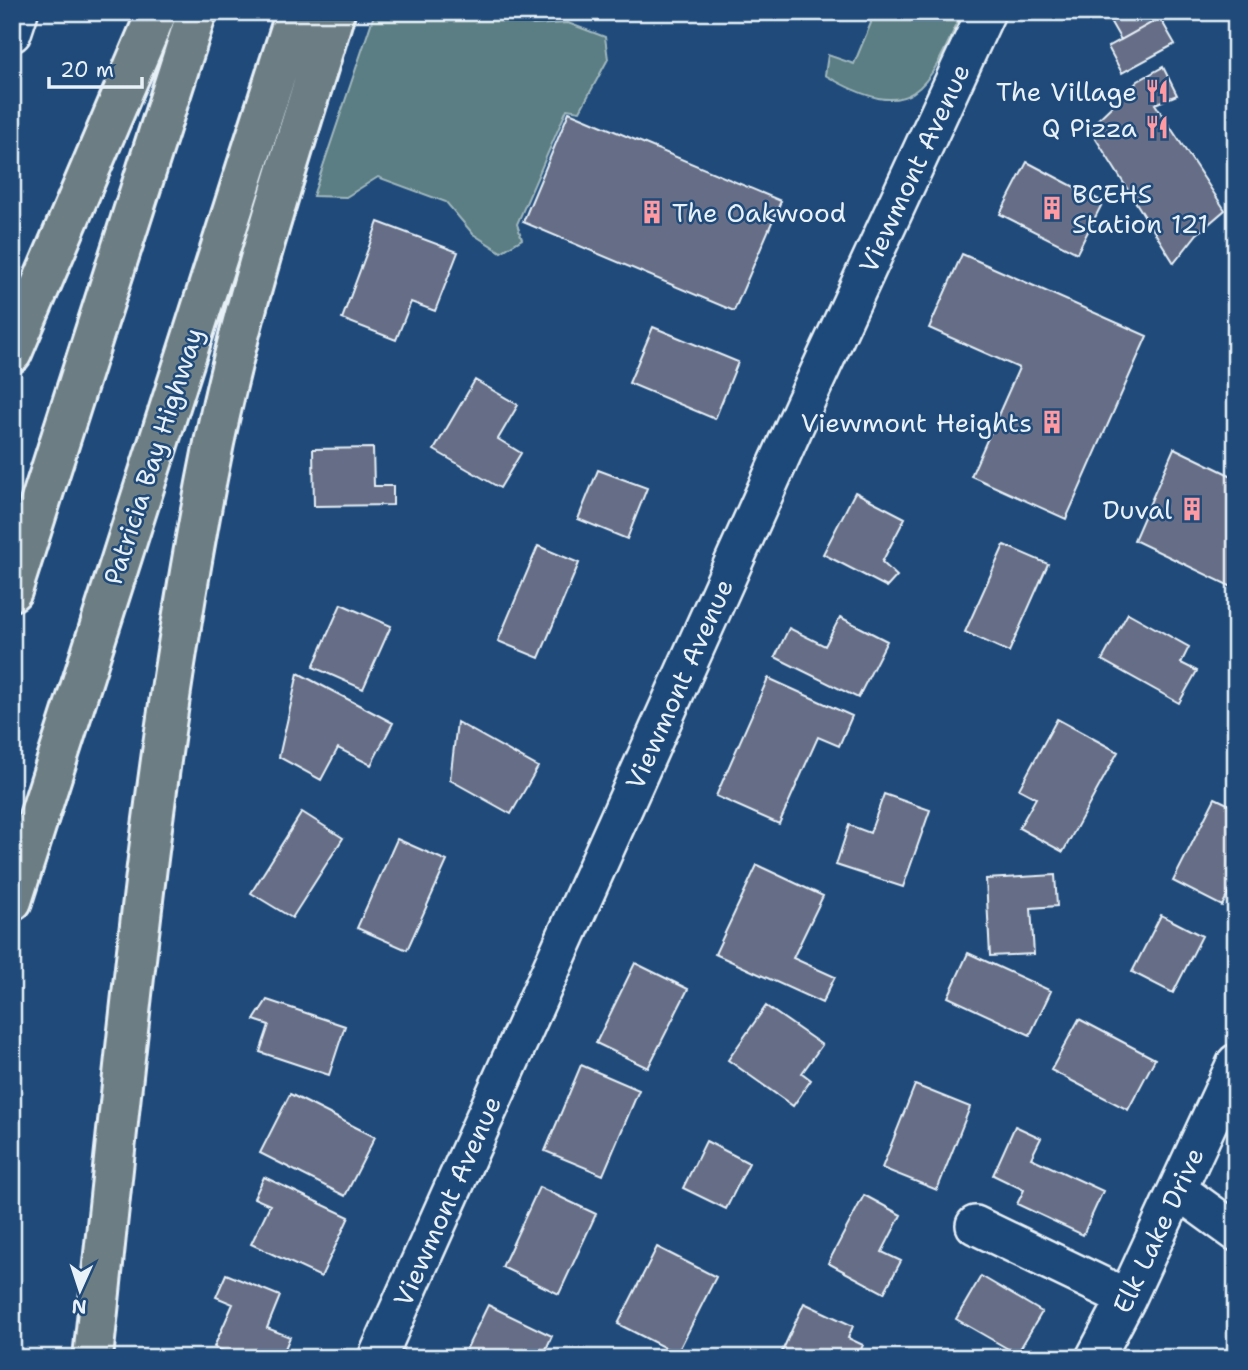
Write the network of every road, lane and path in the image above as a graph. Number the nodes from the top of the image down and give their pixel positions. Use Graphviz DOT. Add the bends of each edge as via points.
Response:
graph roads {
  1 [pos="19,12"];
  2 [pos="158,12"];
  3 [pos="197,12"];
  4 [pos="296,12"];
  5 [pos="335,12"];
  6 [pos="986,12"];
  7 [pos="12,33"];
  8 [pos="12,353"];
  9 [pos="12,591"];
  10 [pos="12,901"];
  11 [pos="1236,1063"];
  12 [pos="1178,1190"];
  13 [pos="975,1225"];
  14 [pos="1236,1232"];
  15 [pos="1127,1298"];
  16 [pos="93,1358"];
  17 [pos="377,1358"];
  18 [pos="1096,1358"];
  1 -- 7 [label="street"];
  2 -- 8 [label="highway"];
  3 -- 9 [label="highway"];
  4 -- 10 [label="highway, Patricia Bay Highway"];
  5 -- 16 [label="highway" via="215,439 183,604 144,889"];
  6 -- 17 [label="street, Viewmont Avenue" via="804,405"];
  11 -- 12 [label="street, Elk Lake Drive"];
  12 -- 14 [label="street"];
  12 -- 15 [label="street, Elk Lake Drive"];
  13 -- 15 [label="street"];
  15 -- 18 [label="street, Elk Lake Drive"];
}
